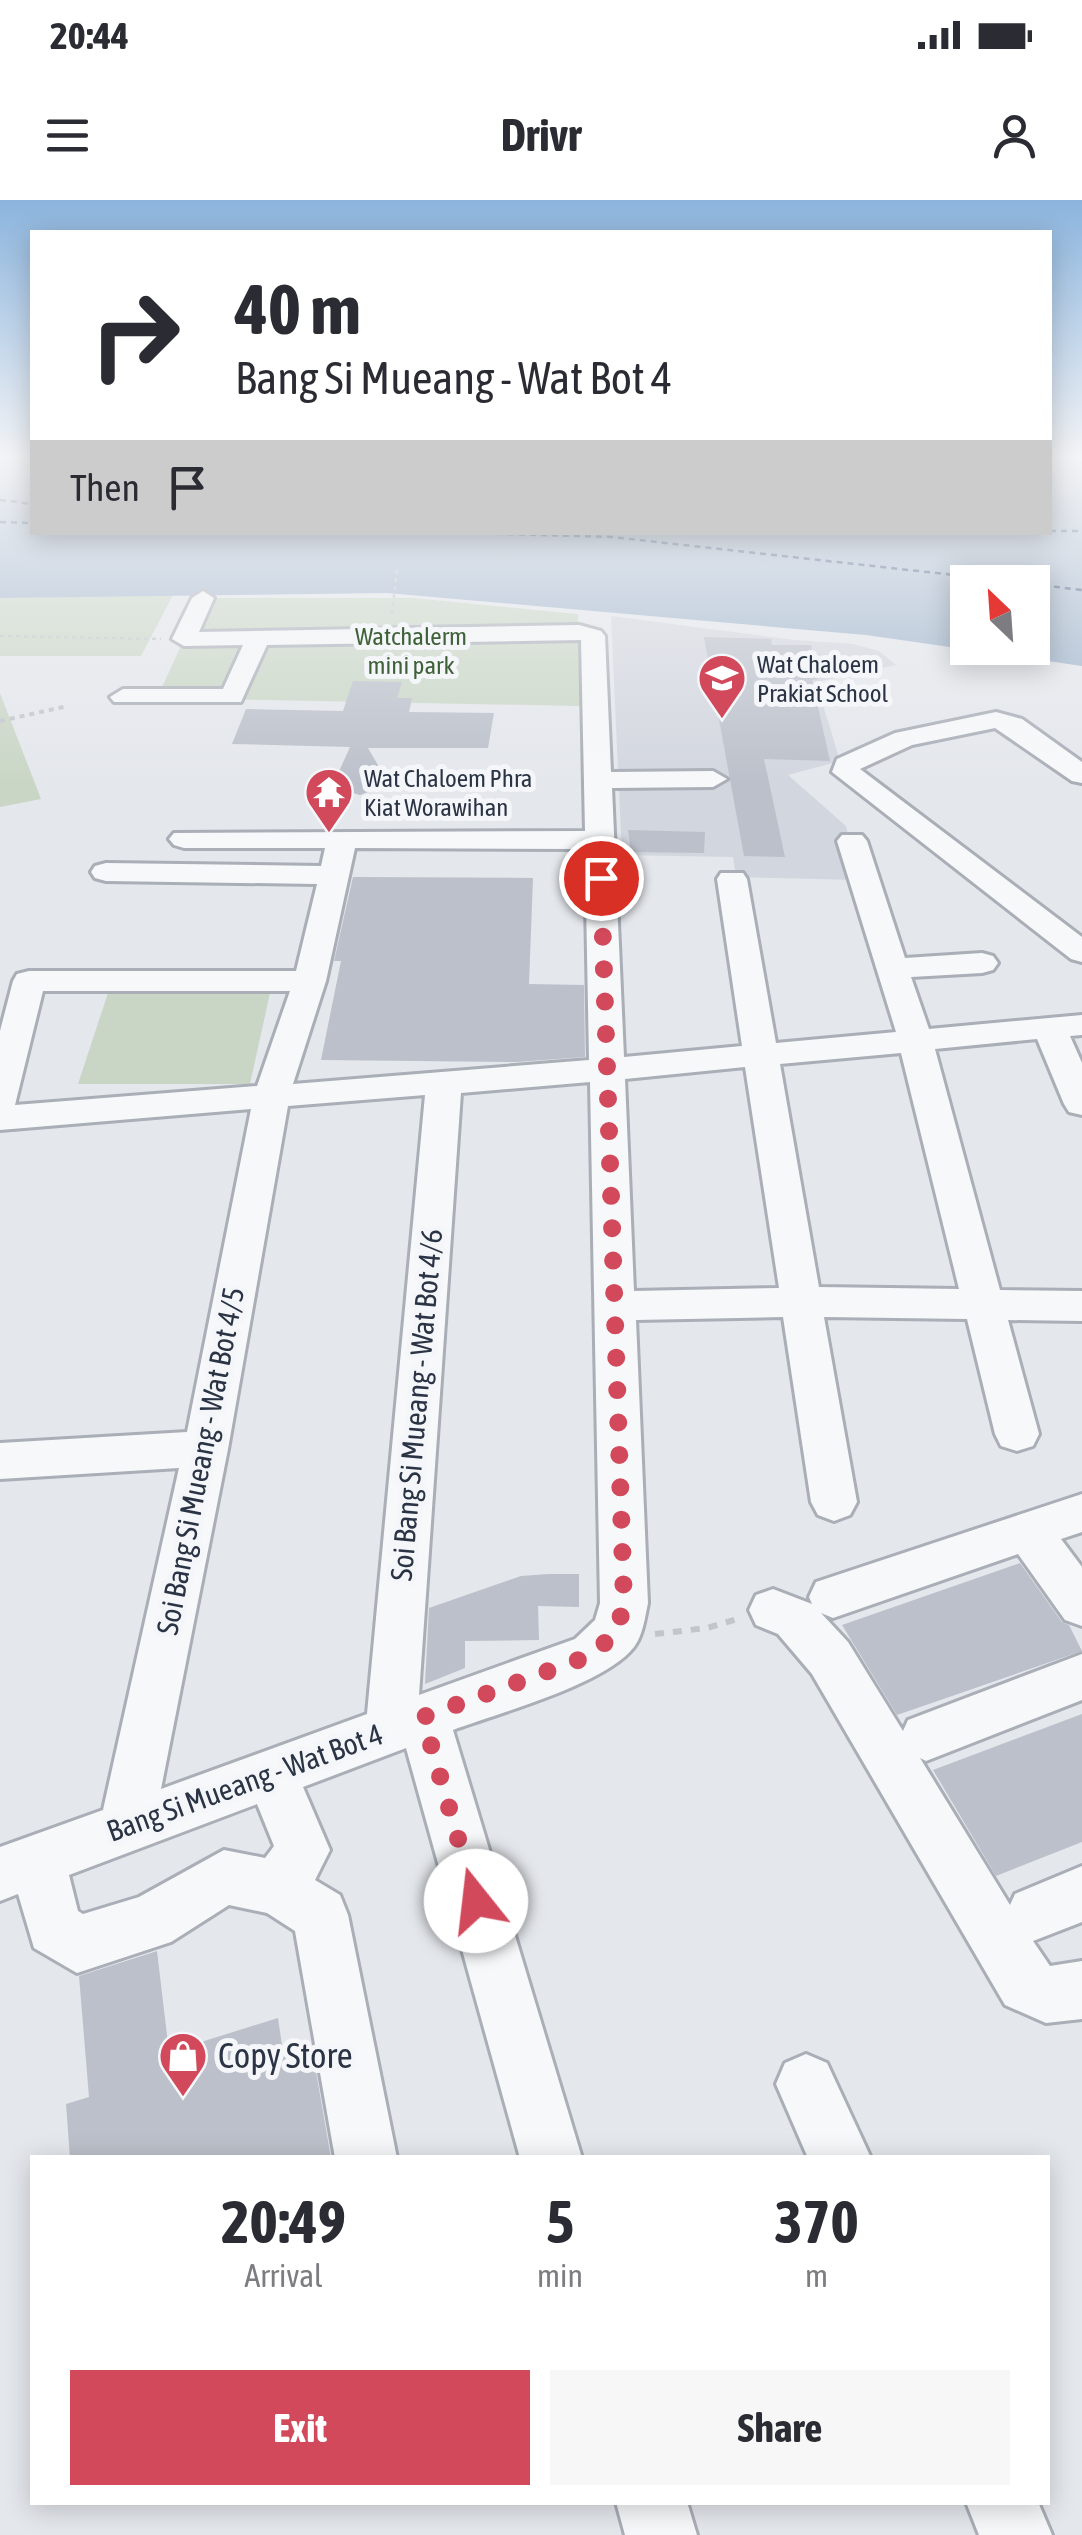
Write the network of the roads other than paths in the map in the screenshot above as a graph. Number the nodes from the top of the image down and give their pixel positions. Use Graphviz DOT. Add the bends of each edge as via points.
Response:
graph roads {
  1 [pos="202,598"];
  2 [pos="257,640"];
  3 [pos="123,697"];
  4 [pos="1082,775"];
  5 [pos="713,779"];
  6 [pos="600,780"];
  7 [pos="184,839"];
  8 [pos="342,840"];
  9 [pos="600,840"];
  10 [pos="852,841"];
  11 [pos="106,872"];
  12 [pos="333,875"];
  13 [pos="732,878"];
  14 [pos="1082,952"];
  15 [pos="982,963"];
  16 [pos="892,968"];
  17 [pos="310,981"];
  18 [pos="1067,1028"];
  19 [pos="915,1040"];
  20 [pos="762,1055"];
  21 [pos="606,1070"];
  22 [pos="444,1080"];
  23 [pos="272,1094"];
  24 [pos="0,1102"];
  25 [pos="1082,1104"];
  26 [pos="0,1118"];
  27 [pos="804,1302"];
  28 [pos="612,1306"];
  29 [pos="984,1306"];
  30 [pos="1082,1306"];
  31 [pos="1017,1434"];
  32 [pos="206,1449"];
  33 [pos="0,1460"];
  34 [pos="834,1502"];
  35 [pos="1082,1513"];
  36 [pos="1028,1531"];
  37 [pos="834,1598"];
  38 [pos="1082,1605"];
  39 [pos="773,1610"];
  40 [pos="1082,1677"];
  41 [pos="407,1723"];
  42 [pos="926,1737"];
  43 [pos="271,1774"];
  44 [pos="126,1828"];
  45 [pos="19,1868"];
  46 [pos="300,1884"];
  47 [pos="1082,1990"];
  48 [pos="806,2084"];
  49 [pos="365,2155"];
  50 [pos="550,2155"];
  51 [pos="839,2155"];
  52 [pos="653,2505"];
  53 [pos="1002,2505"];
  54 [pos="661,2535"];
  55 [pos="1016,2535"];
  1 -- 2 [label="street" via="184,639"];
  2 -- 3 [label="street" via="232,698"];
  2 -- 6 [label="street" via="593,636"];
  4 -- 14 [label="street" via="996,720 904,739 847,764 846,772"];
  5 -- 6 [label="street"];
  6 -- 9 [label="street"];
  7 -- 8 [label="street"];
  8 -- 9 [label="street"];
  8 -- 12 [label="street, Soi Bang Si Mueang - Wat Bot 4/5"];
  9 -- 21 [label="street"];
  10 -- 16 [label="street"];
  11 -- 12 [label="street"];
  12 -- 17 [label="street, Soi Bang Si Mueang - Wat Bot 4/5"];
  13 -- 20 [label="street"];
  15 -- 16 [label="street"];
  16 -- 19 [label="street"];
  17 -- 23 [label="street, Soi Bang Si Mueang - Wat Bot 4/5"];
  17 -- 24 [label="street" via="29,981"];
  18 -- 19 [label="street"];
  18 -- 25 [label="street"];
  19 -- 20 [label="street"];
  19 -- 29 [label="street"];
  20 -- 21 [label="street"];
  20 -- 27 [label="street"];
  21 -- 22 [label="street"];
  21 -- 28 [label="street"];
  22 -- 23 [label="street"];
  22 -- 41 [label="street, Soi Bang Si Mueang - Wat Bot 4/6"];
  23 -- 26 [label="street"];
  23 -- 32 [label="street, Soi Bang Si Mueang - Wat Bot 4/5"];
  27 -- 28 [label="street"];
  27 -- 29 [label="street"];
  27 -- 34 [label="street"];
  28 -- 41 [label="street, Bang Si Mueang - Wat Bot 4" via="624,1603 617,1631 592,1655"];
  29 -- 30 [label="street"];
  29 -- 31 [label="street"];
  32 -- 33 [label="street"];
  32 -- 44 [label="street, Soi Bang Si Mueang - Wat Bot 4/5"];
  35 -- 36 [label="street"];
  36 -- 37 [label="street"];
  36 -- 38 [label="street"];
  39 -- 47 [label="street" via="795,1619 830,1658 1026,1984 1056,1997"];
  40 -- 42 [label="street"];
  41 -- 43 [label="street, Bang Si Mueang - Wat Bot 4"];
  41 -- 50 [label="street"];
  43 -- 44 [label="street, Bang Si Mueang - Wat Bot 4"];
  43 -- 46 [label="street"];
  44 -- 45 [label="street, Bang Si Mueang - Wat Bot 4"];
  45 -- 46 [label="street" via="54,1928 77,1944 151,1922 224,1877"];
  46 -- 49 [label="street"];
  48 -- 51 [label="street"];
  52 -- 54 [label="street"];
  53 -- 55 [label="street"];
}
